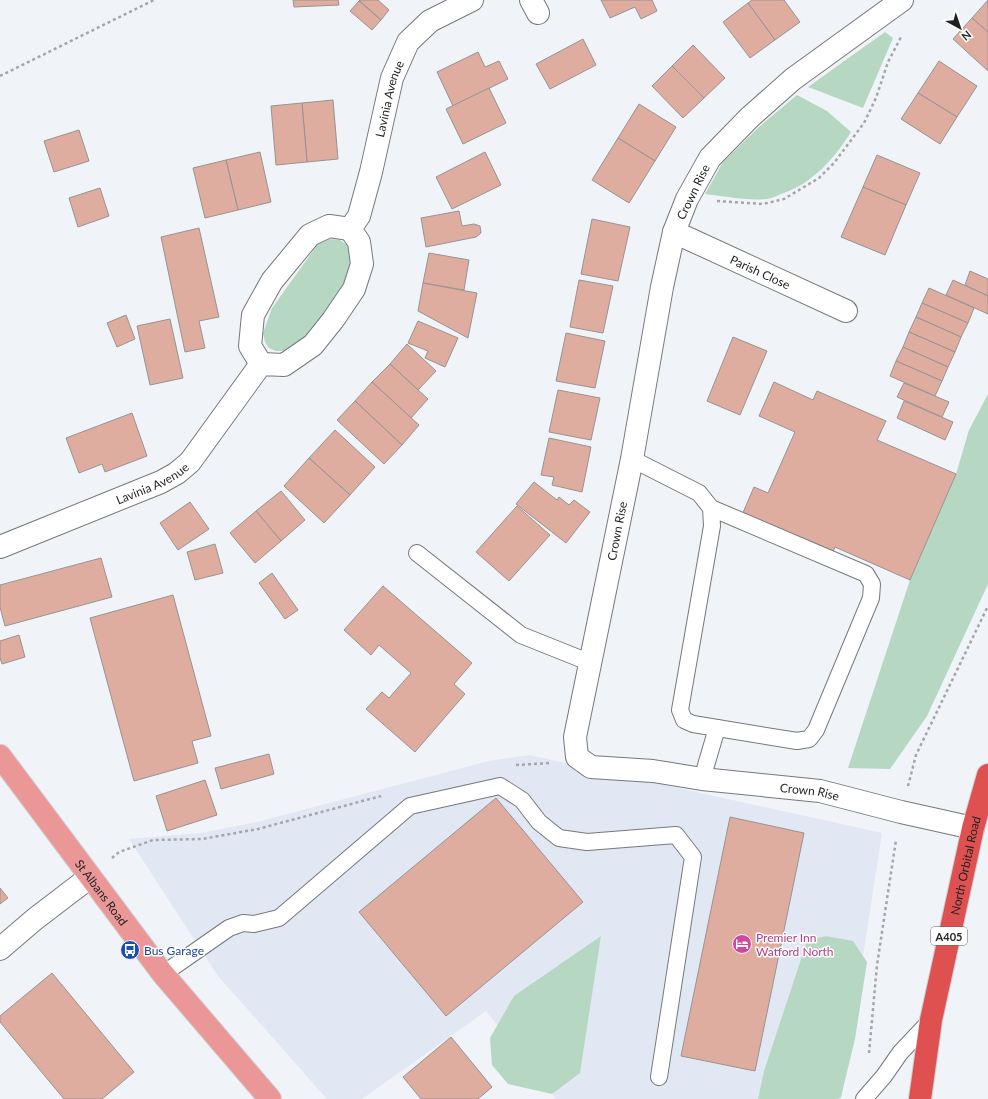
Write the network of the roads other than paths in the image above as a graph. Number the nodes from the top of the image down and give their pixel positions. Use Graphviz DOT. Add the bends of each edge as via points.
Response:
graph roads {
  1 [pos="472,0"];
  2 [pos="902,0"];
  3 [pos="350,229"];
  4 [pos="674,232"];
  5 [pos="846,311"];
  6 [pos="262,364"];
  7 [pos="632,459"];
  8 [pos="711,508"];
  9 [pos="0,547"];
  10 [pos="417,553"];
  11 [pos="591,663"];
  12 [pos="717,728"];
  13 [pos="0,756"];
  14 [pos="988,775"];
  15 [pos="702,779"];
  16 [pos="973,828"];
  17 [pos="90,877"];
  18 [pos="0,949"];
  19 [pos="163,974"];
  20 [pos="931,1020"];
  21 [pos="659,1077"];
  22 [pos="866,1097"];
  23 [pos="270,1099"];
  24 [pos="920,1099"];
  1 -- 3 [label="street, Lavinia Avenue" via="430,22 408,42 392,78 360,216"];
  2 -- 4 [label="street, Crown Rise" via="794,79 710,158 687,199"];
  3 -- 6 [label="street" via="359,242 362,264 354,289 313,345 284,365"];
  3 -- 6 [label="street" via="330,226 310,235 272,281 253,315 250,346"];
  4 -- 5 [label="street, Parish Close"];
  4 -- 7 [label="street, Crown Rise"];
  6 -- 9 [label="street, Lavinia Avenue" via="190,462 177,473 161,482"];
  7 -- 8 [label="lane" via="699,493"];
  7 -- 11 [label="street, Crown Rise"];
  8 -- 12 [label="lane" via="712,526 680,710 684,720"];
  8 -- 12 [label="lane" via="866,574 872,584 871,598 816,730 809,738 797,741"];
  10 -- 11 [label="lane" via="521,635"];
  11 -- 15 [label="street, Crown Rise" via="575,737 577,757 591,767 653,771"];
  12 -- 15 [label="lane"];
  13 -- 17 [label="main road, St Albans Road"];
  14 -- 16 [label="highway, North Orbital Road / A405"];
  15 -- 16 [label="street, Crown Rise" via="820,791"];
  16 -- 20 [label="highway, North Orbital Road / A405"];
  17 -- 18 [label="street"];
  17 -- 19 [label="main road, St Albans Road"];
  19 -- 21 [label="lane" via="229,928 243,923 254,924 279,918 410,806 500,786 522,800 539,822 559,838 587,842 676,835 693,857"];
  19 -- 23 [label="main road, St Albans Road"];
  20 -- 22 [label="lane" via="900,1053"];
  20 -- 24 [label="highway, North Orbital Road / A405"];
}
